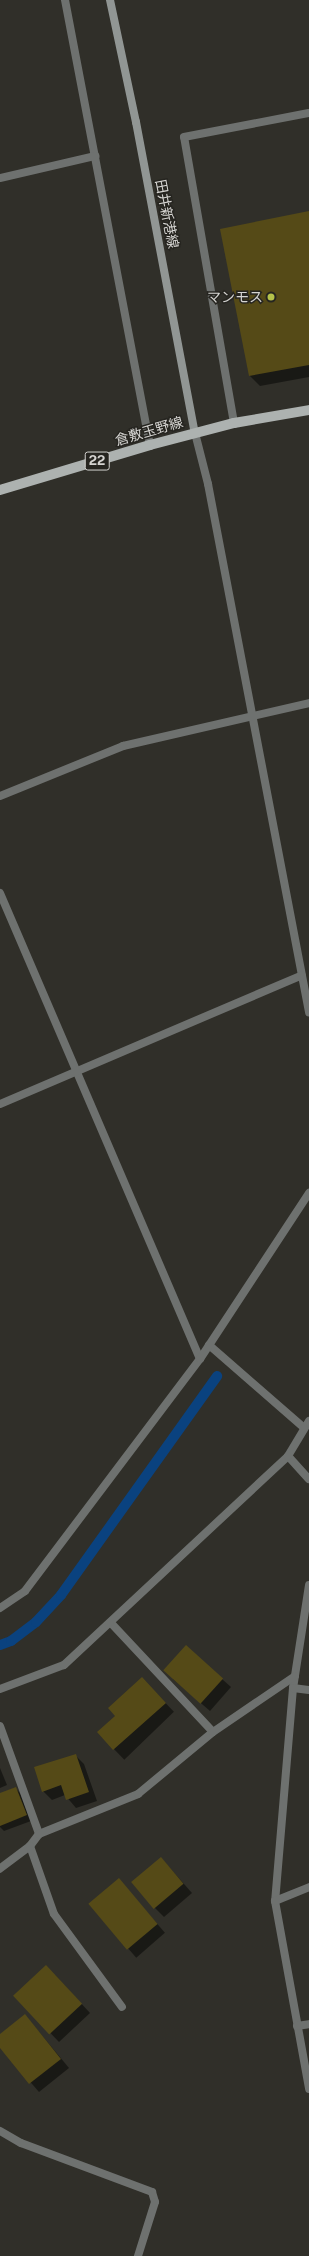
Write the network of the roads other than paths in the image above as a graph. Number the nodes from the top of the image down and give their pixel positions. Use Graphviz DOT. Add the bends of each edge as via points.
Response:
graph roads {
  1 [pos="65,0"];
  2 [pos="110,0"];
  3 [pos="309,113"];
  4 [pos="95,156"];
  5 [pos="0,178"];
  6 [pos="309,410"];
  7 [pos="234,423"];
  8 [pos="195,433"];
  9 [pos="150,445"];
  10 [pos="0,490"];
  11 [pos="309,703"];
  12 [pos="252,714"];
  13 [pos="0,796"];
  14 [pos="0,893"];
  15 [pos="302,975"];
  16 [pos="309,1012"];
  17 [pos="76,1071"];
  18 [pos="0,1104"];
  19 [pos="309,1193"];
  20 [pos="210,1345"];
  21 [pos="200,1359"];
  22 [pos="307,1425"];
  23 [pos="288,1456"];
  24 [pos="309,1479"];
  25 [pos="309,1585"];
  26 [pos="0,1608"];
  27 [pos="111,1623"];
  28 [pos="295,1676"];
  29 [pos="293,1688"];
  30 [pos="0,1690"];
  31 [pos="309,1690"];
  32 [pos="0,1726"];
  33 [pos="213,1732"];
  34 [pos="39,1834"];
  35 [pos="30,1846"];
  36 [pos="0,1869"];
  37 [pos="309,1887"];
  38 [pos="275,1901"];
  39 [pos="122,2007"];
  40 [pos="309,2024"];
  41 [pos="297,2026"];
  42 [pos="309,2090"];
  43 [pos="0,2131"];
  44 [pos="138,2256"];
  1 -- 4 [label="street"];
  2 -- 8 [label="main road, 田井新港線" via="136,122"];
  3 -- 7 [label="street" via="184,137"];
  4 -- 5 [label="street"];
  4 -- 9 [label="street"];
  6 -- 7 [label="main road, 倉敷玉野線 / 22"];
  7 -- 8 [label="main road, 倉敷玉野線 / 22"];
  8 -- 9 [label="main road, 倉敷玉野線 / 22"];
  8 -- 12 [label="street" via="208,484"];
  9 -- 10 [label="main road, 倉敷玉野線 / 22"];
  11 -- 12 [label="street"];
  12 -- 13 [label="street" via="123,746"];
  12 -- 15 [label="street"];
  14 -- 17 [label="street"];
  15 -- 16 [label="street"];
  15 -- 17 [label="street"];
  17 -- 18 [label="street"];
  17 -- 21 [label="street"];
  19 -- 20 [label="street"];
  20 -- 21 [label="street"];
  20 -- 22 [label="street"];
  21 -- 26 [label="street" via="25,1591"];
  22 -- 23 [label="street"];
  23 -- 24 [label="street"];
  23 -- 27 [label="street"];
  25 -- 28 [label="street"];
  27 -- 30 [label="street" via="64,1665"];
  27 -- 33 [label="street"];
  28 -- 29 [label="street"];
  28 -- 33 [label="street"];
  29 -- 31 [label="street"];
  29 -- 38 [label="street"];
  32 -- 34 [label="street"];
  33 -- 34 [label="street" via="138,1794"];
  34 -- 35 [label="street"];
  35 -- 36 [label="street"];
  35 -- 39 [label="street" via="54,1914"];
  37 -- 38 [label="street"];
  38 -- 41 [label="street"];
  40 -- 41 [label="street"];
  41 -- 42 [label="street"];
  43 -- 44 [label="street" via="21,2143 152,2192 155,2202"];
}
